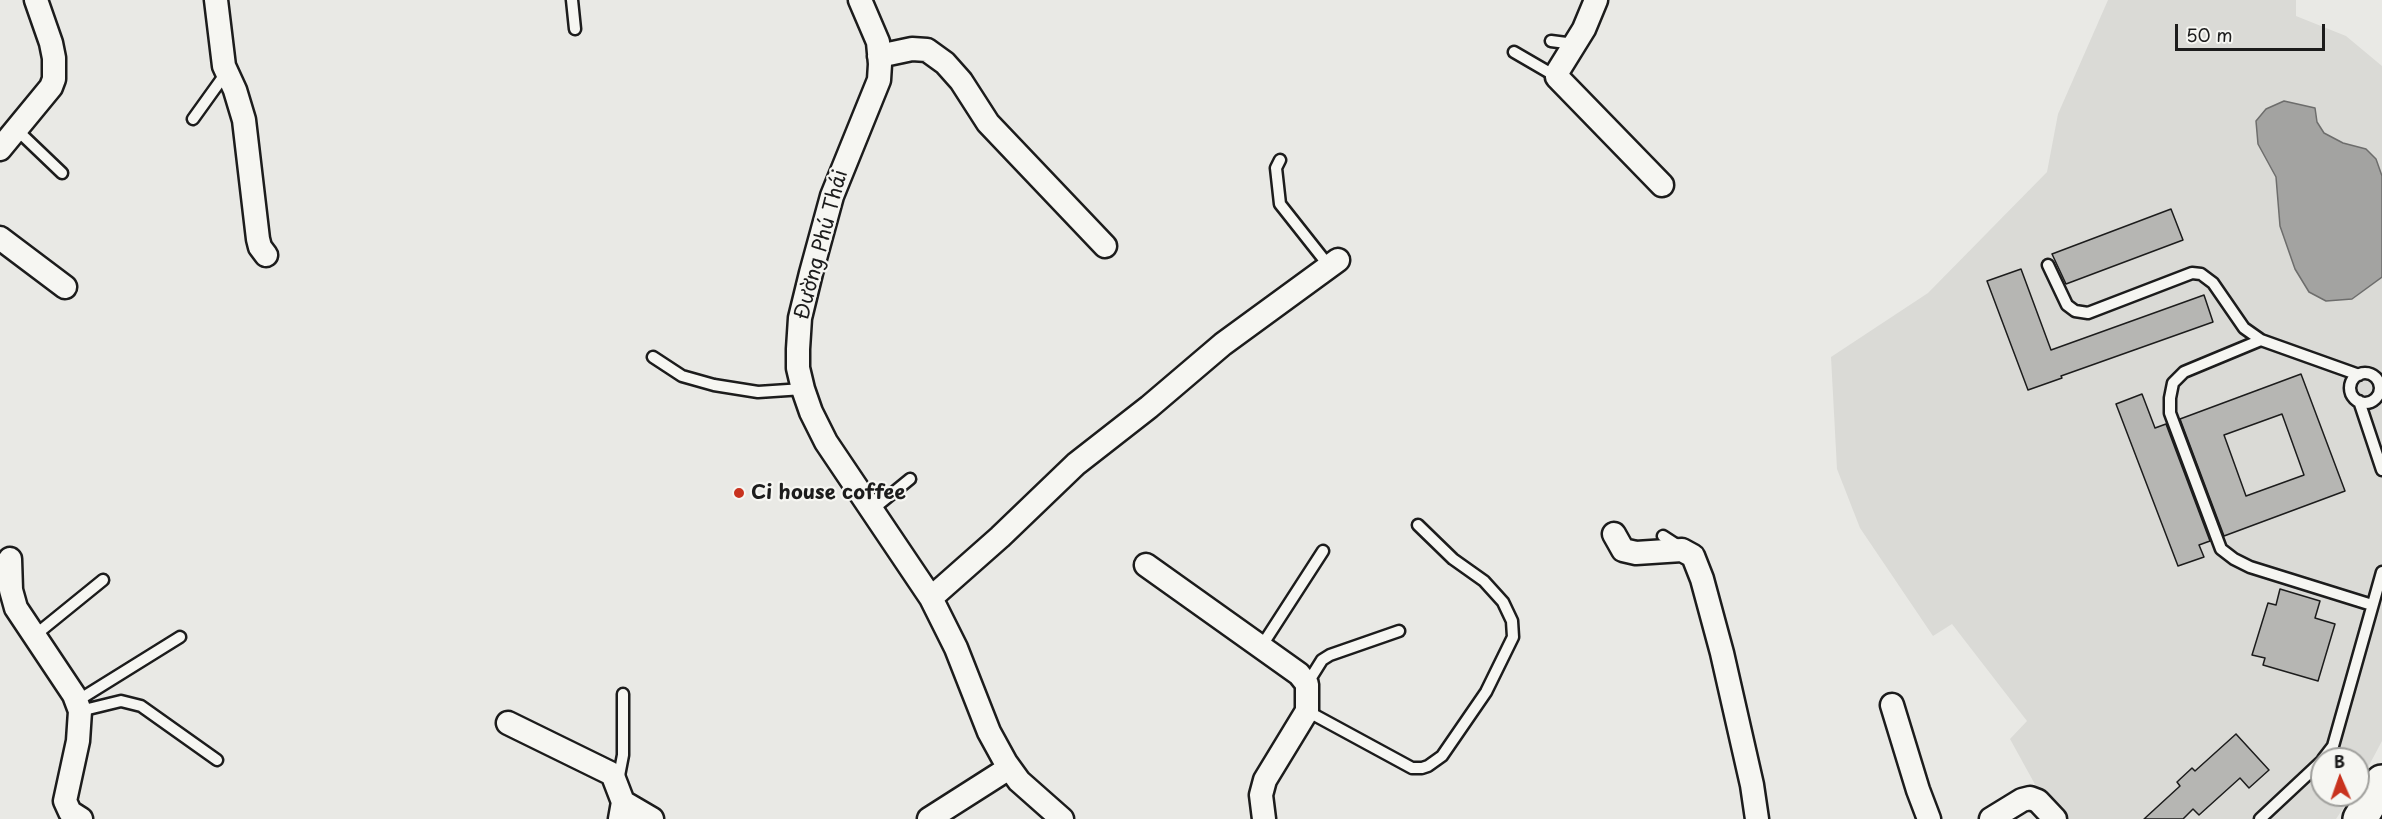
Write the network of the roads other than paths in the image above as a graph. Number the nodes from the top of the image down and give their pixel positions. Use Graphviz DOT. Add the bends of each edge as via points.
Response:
graph roads {
  1 [pos="36,0"];
  2 [pos="216,0"];
  3 [pos="572,0"];
  4 [pos="860,0"];
  5 [pos="1596,0"];
  6 [pos="575,29"];
  7 [pos="1551,41"];
  8 [pos="1575,44"];
  9 [pos="1514,52"];
  10 [pos="879,56"];
  11 [pos="226,72"];
  12 [pos="1557,76"];
  13 [pos="193,119"];
  14 [pos="16,129"];
  15 [pos="0,149"];
  16 [pos="1280,160"];
  17 [pos="62,173"];
  18 [pos="1662,185"];
  19 [pos="0,238"];
  20 [pos="1105,246"];
  21 [pos="266,255"];
  22 [pos="1334,263"];
  23 [pos="2048,265"];
  24 [pos="65,287"];
  25 [pos="2261,340"];
  26 [pos="653,357"];
  27 [pos="2359,375"];
  28 [pos="2381,385"];
  29 [pos="803,389"];
  30 [pos="2359,401"];
  31 [pos="2382,470"];
  32 [pos="910,479"];
  33 [pos="872,510"];
  34 [pos="1419,525"];
  35 [pos="1614,534"];
  36 [pos="1663,536"];
  37 [pos="1682,550"];
  38 [pos="1323,551"];
  39 [pos="10,559"];
  40 [pos="1146,565"];
  41 [pos="2382,572"];
  42 [pos="103,580"];
  43 [pos="7,596"];
  44 [pos="931,598"];
  45 [pos="2372,605"];
  46 [pos="1399,631"];
  47 [pos="34,636"];
  48 [pos="180,636"];
  49 [pos="1262,647"];
  50 [pos="1307,684"];
  51 [pos="623,694"];
  52 [pos="1892,705"];
  53 [pos="78,706"];
  54 [pos="1307,711"];
  55 [pos="508,723"];
  56 [pos="2331,747"];
  57 [pos="217,760"];
  58 [pos="1009,768"];
  59 [pos="2310,772"];
  60 [pos="2382,782"];
  61 [pos="620,802"];
  62 [pos="81,819"];
  63 [pos="652,819"];
  64 [pos="929,819"];
  65 [pos="1062,819"];
  66 [pos="1264,819"];
  67 [pos="1757,819"];
  68 [pos="1929,819"];
  69 [pos="1991,819"];
  70 [pos="2055,819"];
  71 [pos="2260,819"];
  72 [pos="2360,819"];
  1 -- 14 [label="street" via="51,43 54,79"];
  2 -- 11 [label="street"];
  3 -- 6 [label="lane"];
  4 -- 10 [label="street, Đường Phú Thái" via="878,42"];
  5 -- 8 [label="street"];
  7 -- 8 [label="lane"];
  8 -- 12 [label="street"];
  9 -- 12 [label="lane"];
  10 -- 20 [label="street" via="927,50 945,63 988,123"];
  10 -- 29 [label="street, Đường Phú Thái" via="879,80 832,196 800,318 798,368"];
  11 -- 13 [label="lane"];
  11 -- 21 [label="street" via="240,105 258,239"];
  12 -- 18 [label="street"];
  14 -- 15 [label="street"];
  14 -- 17 [label="lane"];
  16 -- 22 [label="lane" via="1276,177 1280,204"];
  19 -- 24 [label="street"];
  22 -- 44 [label="street" via="1240,331 1076,464"];
  23 -- 25 [label="lane" via="2067,305 2088,313 2186,275 2201,274 2214,283 2244,328"];
  25 -- 27 [label="lane"];
  25 -- 45 [label="lane" via="2184,372 2173,383 2170,398 2170,413 2221,549 2250,567"];
  26 -- 29 [label="lane" via="682,376 714,385 758,392"];
  27 -- 28 [label="lane" via="2372,375"];
  27 -- 30 [label="lane" via="2351,385"];
  28 -- 30 [label="lane" via="2377,397 2366,403"];
  29 -- 33 [label="street, Đường Phú Thái" via="826,441"];
  30 -- 31 [label="lane"];
  32 -- 33 [label="lane"];
  33 -- 44 [label="street, Đường Phú Thái"];
  34 -- 54 [label="lane" via="1453,559 1484,581 1503,602 1512,621 1513,637 1486,692 1442,756 1422,768 1412,768"];
  35 -- 37 [label="street" via="1620,548 1629,552"];
  36 -- 37 [label="lane"];
  37 -- 67 [label="street" via="1693,556 1702,579"];
  38 -- 49 [label="lane"];
  39 -- 43 [label="street" via="11,590"];
  40 -- 49 [label="street"];
  41 -- 45 [label="lane"];
  42 -- 47 [label="lane"];
  43 -- 47 [label="street"];
  44 -- 58 [label="street, Đường Phú Thái" via="956,648 988,732"];
  45 -- 56 [label="lane"];
  46 -- 50 [label="lane" via="1322,660"];
  47 -- 53 [label="street"];
  48 -- 53 [label="lane"];
  49 -- 50 [label="street"];
  50 -- 54 [label="street"];
  51 -- 61 [label="lane"];
  52 -- 68 [label="street"];
  53 -- 57 [label="lane" via="121,701 141,706"];
  53 -- 62 [label="street" via="78,741 65,801 70,812"];
  54 -- 66 [label="street" via="1265,780 1261,795"];
  55 -- 61 [label="street" via="610,773"];
  58 -- 64 [label="street"];
  58 -- 65 [label="street, Đường Phú Thái"];
  59 -- 71 [label="lane"];
  60 -- 72 [label="highway"];
  61 -- 63 [label="street"];
  69 -- 70 [label="street" via="2030,798"];
}
